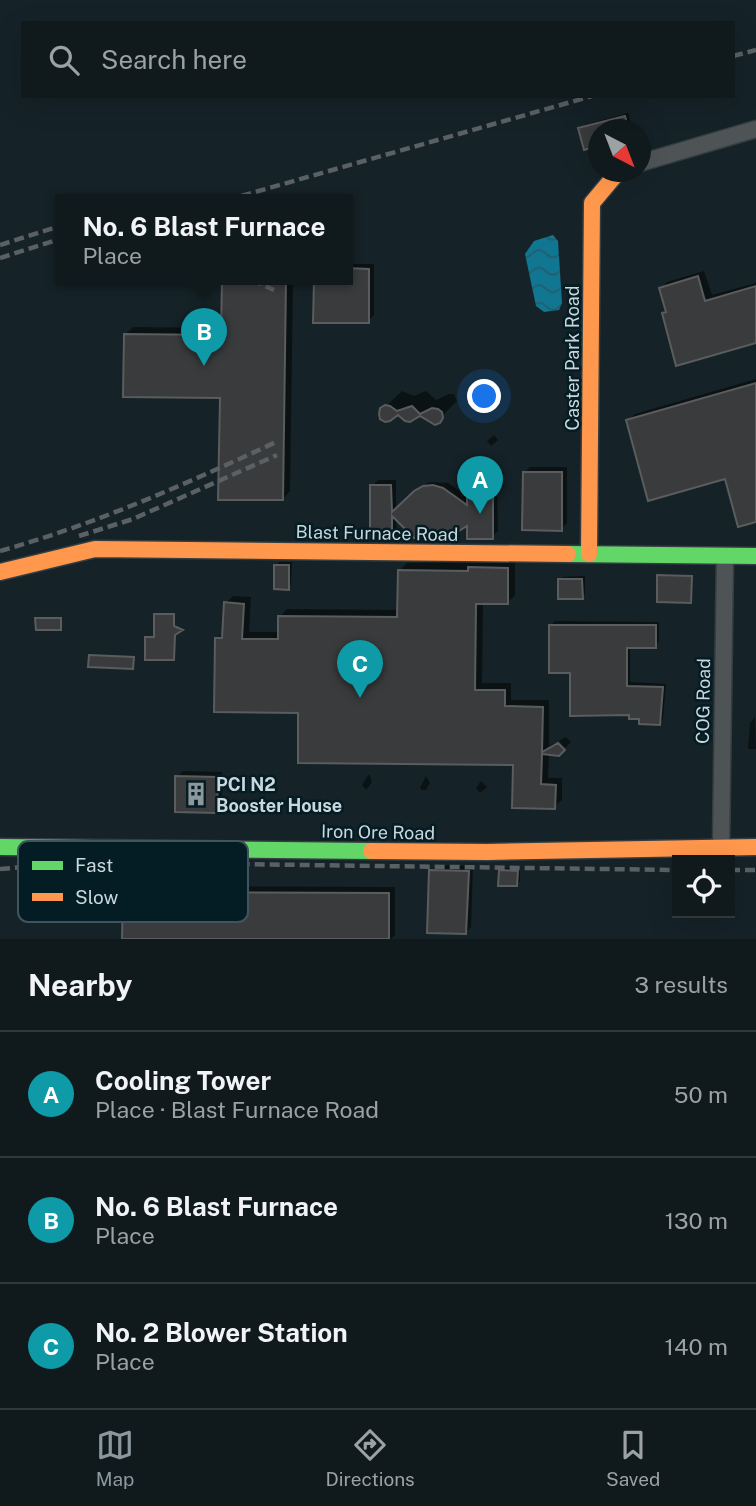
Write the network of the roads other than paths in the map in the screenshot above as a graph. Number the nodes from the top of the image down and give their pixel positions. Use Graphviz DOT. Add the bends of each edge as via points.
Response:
graph roads {
  1 [pos="756,130"];
  2 [pos="651,160"];
  3 [pos="610,182"];
  4 [pos="589,554"];
  5 [pos="725,556"];
  6 [pos="756,556"];
  7 [pos="0,572"];
  8 [pos="0,847"];
  9 [pos="18,847"];
  10 [pos="721,847"];
  11 [pos="756,847"];
  12 [pos="248,850"];
  1 -- 2 [label="street"];
  3 -- 4 [label="street, Caster Park Road" via="592,203"];
  4 -- 5 [label="street, Blast Furnace Road"];
  4 -- 7 [label="street, Blast Furnace Road" via="95,549"];
  5 -- 6 [label="street, Blast Furnace Road"];
  5 -- 10 [label="street, COG Road"];
  8 -- 9 [label="street, Iron Ore Road"];
  10 -- 11 [label="street, Iron Ore Road"];
  10 -- 12 [label="street, Iron Ore Road" via="487,852"];
}
